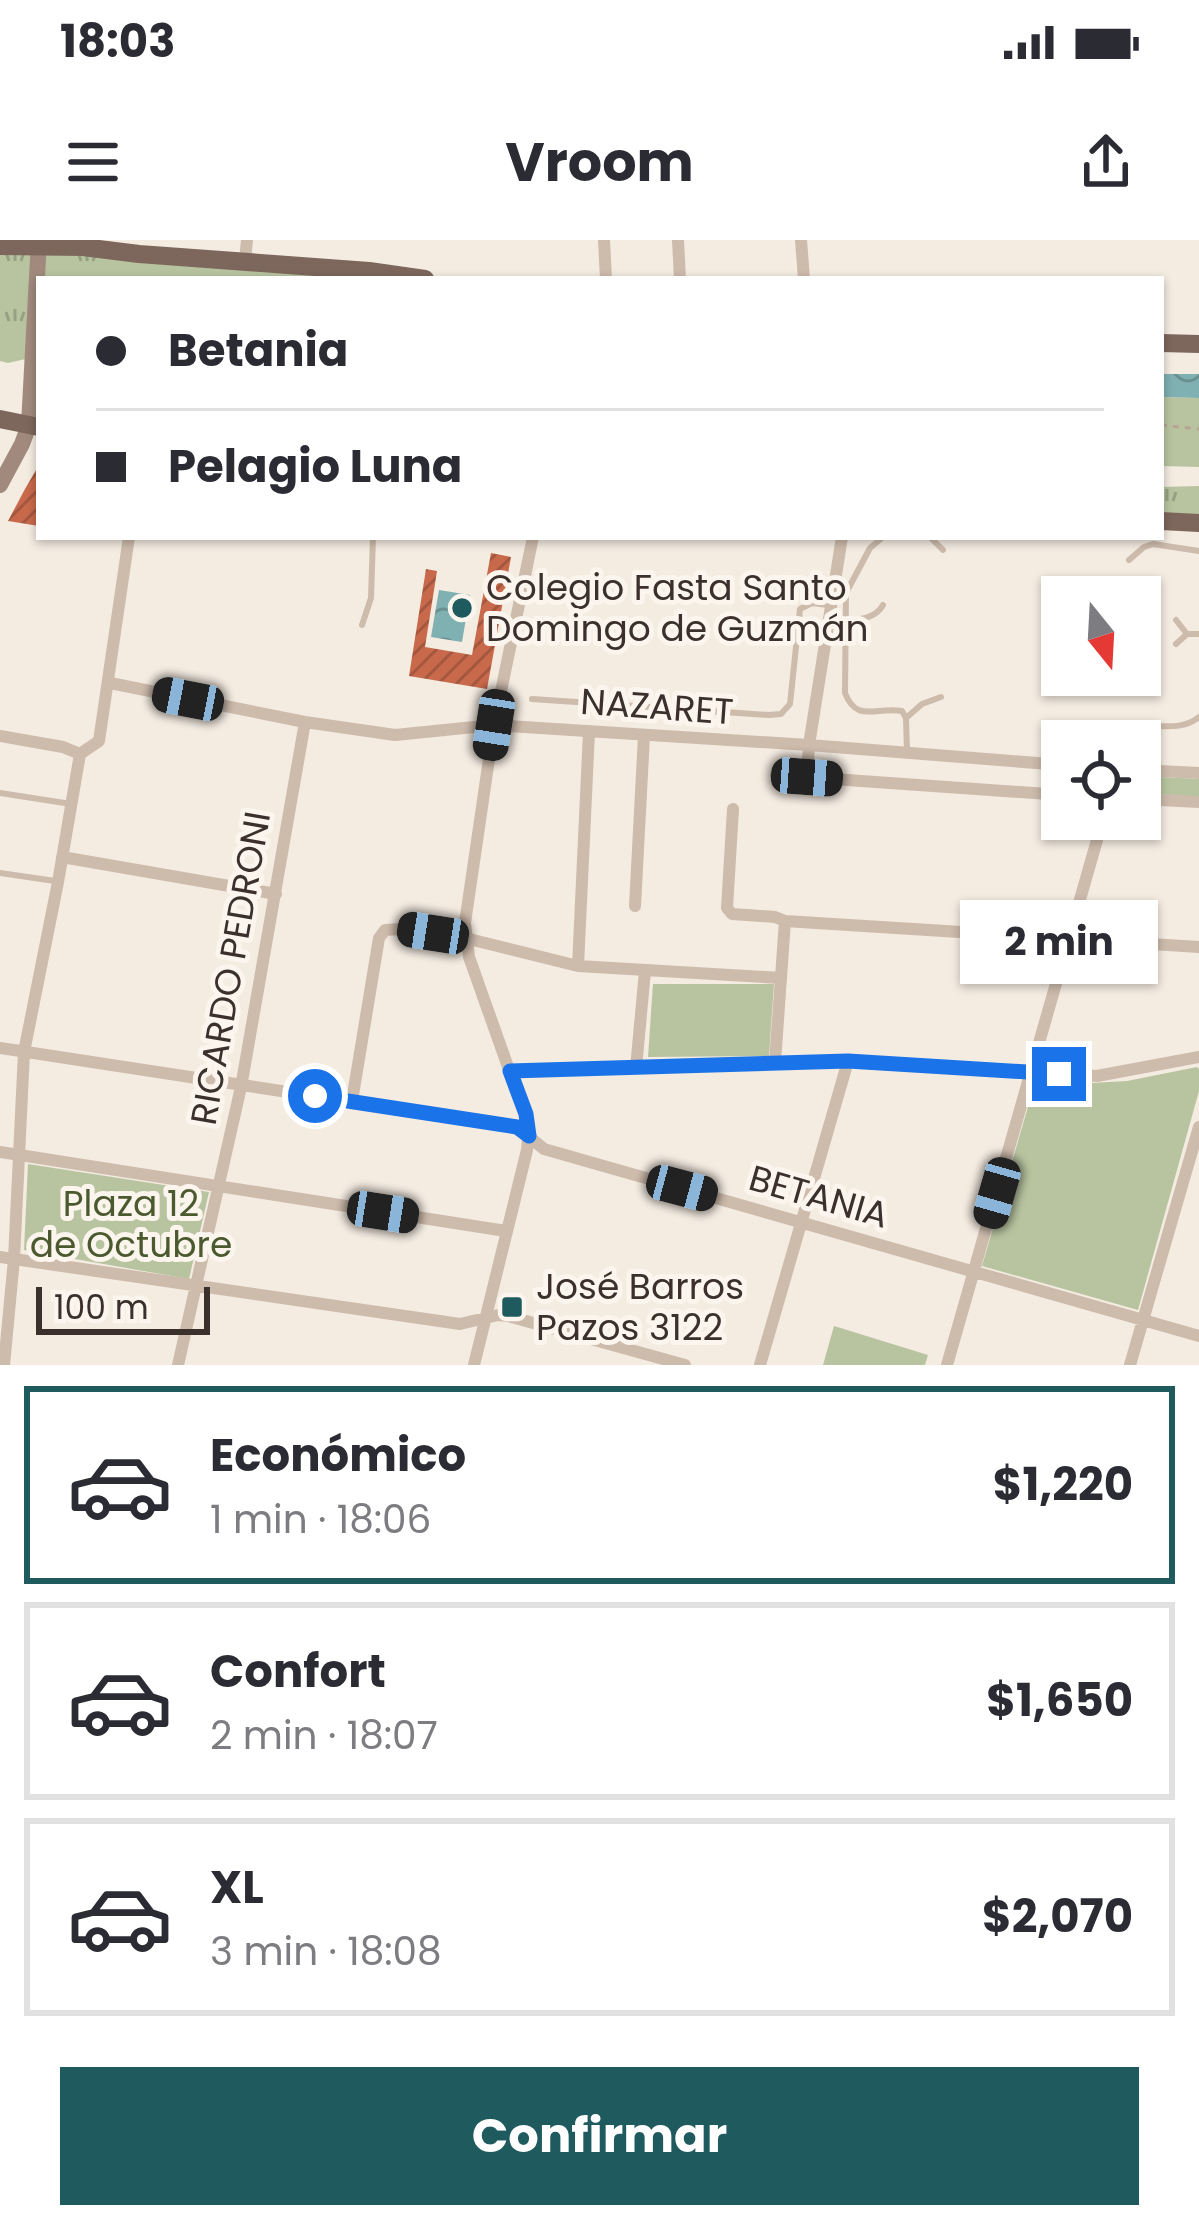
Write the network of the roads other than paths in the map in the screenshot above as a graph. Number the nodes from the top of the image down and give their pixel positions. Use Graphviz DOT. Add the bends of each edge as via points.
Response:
graph roads {
  1 [pos="247,240"];
  2 [pos="604,240"];
  3 [pos="678,240"];
  4 [pos="801,240"];
  5 [pos="48,242"];
  6 [pos="10,244"];
  7 [pos="245,261"];
  8 [pos="45,276"];
  9 [pos="402,276"];
  10 [pos="606,276"];
  11 [pos="680,276"];
  12 [pos="804,276"];
  13 [pos="1164,344"];
  14 [pos="1199,344"];
  15 [pos="36,387"];
  16 [pos="0,419"];
  17 [pos="33,423"];
  18 [pos="0,485"];
  19 [pos="1164,521"];
  20 [pos="1199,524"];
  21 [pos="129,540"];
  22 [pos="373,540"];
  23 [pos="532,540"];
  24 [pos="842,540"];
  25 [pos="880,540"];
  26 [pos="933,540"];
  27 [pos="943,550"];
  28 [pos="1199,551"];
  29 [pos="1129,560"];
  30 [pos="832,605"];
  31 [pos="884,605"];
  32 [pos="869,617"];
  33 [pos="1177,620"];
  34 [pos="844,621"];
  35 [pos="881,623"];
  36 [pos="362,625"];
  37 [pos="1187,634"];
  38 [pos="1199,634"];
  39 [pos="1175,644"];
  40 [pos="110,683"];
  41 [pos="941,697"];
  42 [pos="532,699"];
  43 [pos="1199,717"];
  44 [pos="906,718"];
  45 [pos="305,722"];
  46 [pos="494,725"];
  47 [pos="1161,727"];
  48 [pos="589,732"];
  49 [pos="0,736"];
  50 [pos="644,736"];
  51 [pos="809,745"];
  52 [pos="80,754"];
  53 [pos="907,754"];
  54 [pos="1041,764"];
  55 [pos="1161,771"];
  56 [pos="1199,772"];
  57 [pos="776,775"];
  58 [pos="807,777"];
  59 [pos="0,793"];
  60 [pos="1041,793"];
  61 [pos="1161,800"];
  62 [pos="1199,802"];
  63 [pos="71,804"];
  64 [pos="733,809"];
  65 [pos="1097,840"];
  66 [pos="62,856"];
  67 [pos="0,872"];
  68 [pos="58,881"];
  69 [pos="276,894"];
  70 [pos="635,906"];
  71 [pos="784,921"];
  72 [pos="465,938"];
  73 [pos="1068,939"];
  74 [pos="1199,947"];
  75 [pos="578,966"];
  76 [pos="645,971"];
  77 [pos="781,978"];
  78 [pos="0,1048"];
  79 [pos="24,1052"];
  80 [pos="1199,1057"];
  81 [pos="848,1061"];
  82 [pos="775,1062"];
  83 [pos="636,1068"];
  84 [pos="510,1071"];
  85 [pos="1031,1072"];
  86 [pos="241,1087"];
  87 [pos="352,1101"];
  88 [pos="1199,1127"];
  89 [pos="529,1136"];
  90 [pos="0,1152"];
  91 [pos="19,1155"];
  92 [pos="220,1186"];
  93 [pos="802,1221"];
  94 [pos="506,1231"];
  95 [pos="7,1258"];
  96 [pos="974,1273"];
  97 [pos="197,1285"];
  98 [pos="486,1317"];
  99 [pos="1143,1318"];
  100 [pos="1199,1336"];
  101 [pos="4,1365"];
  102 [pos="178,1365"];
  103 [pos="474,1365"];
  104 [pos="685,1365"];
  105 [pos="760,1365"];
  106 [pos="947,1365"];
  107 [pos="1130,1365"];
  1 -- 7 [label="street"];
  2 -- 10 [label="street"];
  3 -- 11 [label="street"];
  4 -- 12 [label="street"];
  5 -- 6 [label="main road"];
  5 -- 7 [label="main road"];
  5 -- 8 [label="main road"];
  7 -- 9 [label="main road"];
  13 -- 14 [label="main road"];
  15 -- 17 [label="main road"];
  16 -- 17 [label="main road"];
  17 -- 18 [label="main road"];
  19 -- 20 [label="main road"];
  21 -- 40 [label="street"];
  22 -- 36 [label="lane"];
  23 -- 46 [label="street"];
  24 -- 30 [label="street"];
  25 -- 34 [label="lane" via="851,581"];
  26 -- 27 [label="lane"];
  28 -- 29 [label="lane" via="1153,544"];
  30 -- 42 [label="lane" via="800,609 790,704 781,714"];
  30 -- 51 [label="street"];
  31 -- 32 [label="lane"];
  32 -- 34 [label="lane"];
  32 -- 35 [label="lane"];
  33 -- 37 [label="lane"];
  34 -- 44 [label="lane" via="850,704"];
  37 -- 38 [label="lane"];
  37 -- 39 [label="lane"];
  40 -- 45 [label="street, NAZARET"];
  40 -- 52 [label="street" via="99,741"];
  41 -- 44 [label="lane"];
  43 -- 47 [label="lane"];
  44 -- 53 [label="lane"];
  45 -- 46 [label="street, NAZARET" via="395,735"];
  45 -- 69 [label="street, RICARDO PEDRONI"];
  46 -- 48 [label="street, NAZARET"];
  46 -- 72 [label="street"];
  48 -- 50 [label="street, NAZARET"];
  48 -- 75 [label="street"];
  49 -- 52 [label="street"];
  50 -- 51 [label="street, NAZARET"];
  50 -- 70 [label="street"];
  51 -- 53 [label="street, NAZARET"];
  51 -- 58 [label="street"];
  52 -- 63 [label="street"];
  53 -- 54 [label="street, NAZARET"];
  55 -- 56 [label="street"];
  57 -- 58 [label="street"];
  58 -- 60 [label="street"];
  59 -- 63 [label="lane"];
  61 -- 62 [label="street"];
  63 -- 66 [label="street"];
  64 -- 71 [label="street" via="729,912"];
  65 -- 73 [label="street"];
  66 -- 68 [label="street"];
  66 -- 69 [label="street"];
  67 -- 68 [label="lane"];
  68 -- 79 [label="street"];
  69 -- 86 [label="street, RICARDO PEDRONI"];
  71 -- 73 [label="street"];
  71 -- 77 [label="street"];
  72 -- 75 [label="street"];
  72 -- 84 [label="street"];
  72 -- 87 [label="street" via="401,928 379,938"];
  73 -- 74 [label="street"];
  73 -- 85 [label="street"];
  75 -- 76 [label="street"];
  76 -- 77 [label="street"];
  76 -- 83 [label="street"];
  77 -- 82 [label="street"];
  78 -- 79 [label="street, BETANIA"];
  79 -- 86 [label="street, BETANIA"];
  79 -- 91 [label="street"];
  80 -- 85 [label="street" via="1097,1076"];
  81 -- 82 [label="street"];
  81 -- 85 [label="street"];
  81 -- 93 [label="street"];
  82 -- 83 [label="street"];
  83 -- 84 [label="street"];
  84 -- 89 [label="street"];
  85 -- 96 [label="street"];
  86 -- 87 [label="street, BETANIA"];
  86 -- 92 [label="street, RICARDO PEDRONI"];
  87 -- 89 [label="street, BETANIA" via="517,1127"];
  88 -- 99 [label="street"];
  89 -- 93 [label="street, BETANIA" via="544,1149"];
  89 -- 94 [label="street"];
  90 -- 91 [label="street"];
  91 -- 92 [label="street"];
  91 -- 95 [label="street"];
  92 -- 94 [label="street"];
  92 -- 97 [label="street, RICARDO PEDRONI"];
  93 -- 96 [label="street, BETANIA"];
  93 -- 105 [label="street"];
  94 -- 98 [label="street"];
  95 -- 97 [label="street"];
  95 -- 101 [label="street"];
  96 -- 99 [label="street, BETANIA"];
  96 -- 106 [label="street"];
  97 -- 98 [label="street" via="460,1324"];
  97 -- 102 [label="street, RICARDO PEDRONI"];
  98 -- 103 [label="street"];
  98 -- 104 [label="street" via="508,1316"];
  99 -- 100 [label="street, BETANIA"];
  99 -- 107 [label="street"];
}
